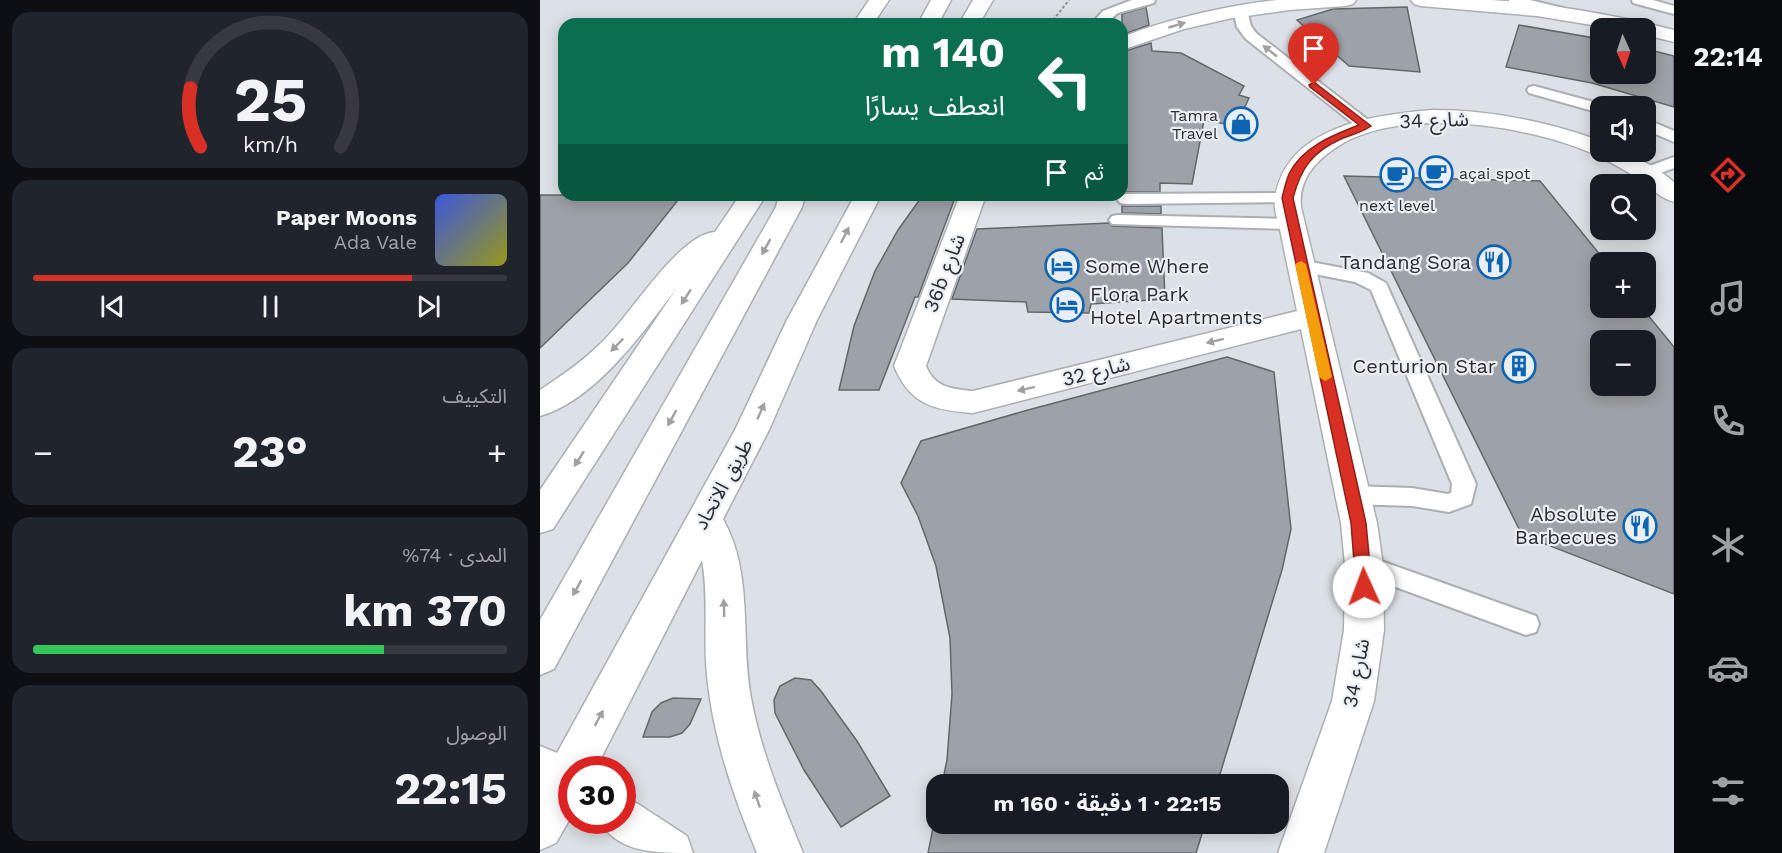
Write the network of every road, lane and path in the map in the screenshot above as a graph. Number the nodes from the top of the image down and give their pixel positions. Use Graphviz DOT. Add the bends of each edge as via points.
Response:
graph roads {
  1 [pos="879,0"];
  2 [pos="941,0"];
  3 [pos="984,0"];
  4 [pos="1069,0"];
  5 [pos="1149,0"];
  6 [pos="1346,0"];
  7 [pos="1421,0"];
  8 [pos="1515,0"];
  9 [pos="1638,0"];
  10 [pos="1240,10"];
  11 [pos="1674,10"];
  12 [pos="867,18"];
  13 [pos="931,18"];
  14 [pos="973,18"];
  15 [pos="1055,18"];
  16 [pos="1101,18"];
  17 [pos="1590,18"];
  18 [pos="1592,18"];
  19 [pos="1656,32"];
  20 [pos="1674,36"];
  21 [pos="1128,41"];
  22 [pos="1534,90"];
  23 [pos="1590,105"];
  24 [pos="1366,126"];
  25 [pos="1656,129"];
  26 [pos="1674,137"];
  27 [pos="1590,145"];
  28 [pos="1626,162"];
  29 [pos="1674,162"];
  30 [pos="1647,173"];
  31 [pos="1674,194"];
  32 [pos="1128,199"];
  33 [pos="749,201"];
  34 [pos="790,201"];
  35 [pos="865,201"];
  36 [pos="971,201"];
  37 [pos="1290,211"];
  38 [pos="1118,220"];
  39 [pos="730,230"];
  40 [pos="1301,266"];
  41 [pos="1312,317"];
  42 [pos="914,350"];
  43 [pos="540,405"];
  44 [pos="1352,495"];
  45 [pos="704,518"];
  46 [pos="540,519"];
  47 [pos="1364,565"];
  48 [pos="1526,624"];
  49 [pos="540,657"];
  50 [pos="573,756"];
  51 [pos="558,784"];
  52 [pos="540,826"];
  53 [pos="636,829"];
  54 [pos="670,853"];
  55 [pos="780,853"];
  56 [pos="1301,853"];
  1 -- 12 [label="street"];
  2 -- 13 [label="street"];
  3 -- 14 [label="street"];
  4 -- 15 [label="path"];
  5 -- 16 [label="lane"];
  6 -- 10 [label="street"];
  7 -- 17 [label="street"];
  8 -- 18 [label="lane"];
  9 -- 11 [label="lane"];
  21 -- 10 [label="street, one-way"];
  24 -- 10 [label="lane, one-way" via="1251,36 1240,18"];
  19 -- 20 [label="street"];
  22 -- 23 [label="lane"];
  24 -- 27 [label="street, شارع 34" via="1442,116 1485,119 1528,126"];
  24 -- 37 [label="street, شارع 34" via="1335,138 1310,154 1294,174"];
  25 -- 26 [label="lane"];
  28 -- 30 [label="street"];
  29 -- 30 [label="lane"];
  30 -- 31 [label="street"];
  32 -- 37 [label="lane"];
  33 -- 39 [label="street"];
  34 -- 49 [label="street, one-way"];
  45 -- 35 [label="street, طريق الاتحاد, one-way"];
  36 -- 42 [label="street, 36b شارع"];
  37 -- 38 [label="lane"];
  37 -- 40 [label="street, شارع 34"];
  39 -- 43 [label="street, one-way" via="676,270 641,318 604,358"];
  39 -- 46 [label="street, one-way"];
  40 -- 41 [label="street, شارع 34"];
  40 -- 44 [label="lane" via="1362,277 1379,287 1464,484 1462,498 1449,503"];
  41 -- 42 [label="street, شارع 32, one-way" via="973,402 928,393 915,381 910,366"];
  41 -- 44 [label="street, شارع 34"];
  44 -- 47 [label="street, شارع 34"];
  50 -- 45 [label="street, طريق الاتحاد, one-way"];
  55 -- 45 [label="street, one-way" via="757,800 739,736 727,674 720,549"];
  47 -- 48 [label="lane"];
  47 -- 56 [label="street, شارع 34" via="1364,630 1353,701"];
  51 -- 52 [label="street, طريق الاتحاد"];
  53 -- 54 [label="street"];
}
